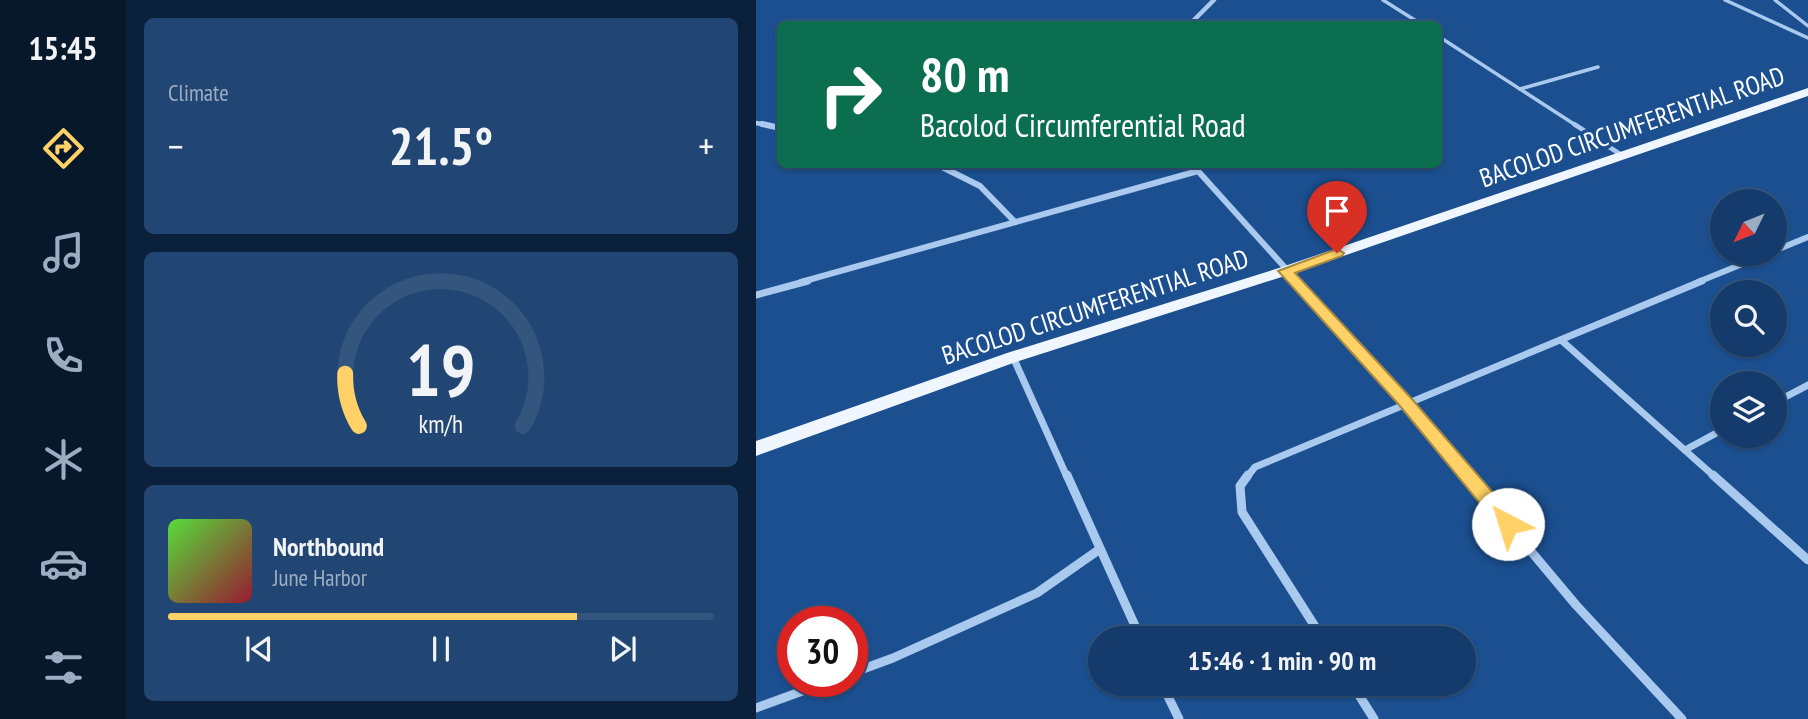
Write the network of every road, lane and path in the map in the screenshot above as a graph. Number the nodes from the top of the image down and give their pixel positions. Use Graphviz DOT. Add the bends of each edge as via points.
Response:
graph roads {
  1 [pos="1214,0"];
  2 [pos="1384,0"];
  3 [pos="1725,0"];
  4 [pos="1774,0"];
  5 [pos="1193,21"];
  6 [pos="1416,21"];
  7 [pos="1808,26"];
  8 [pos="1808,38"];
  9 [pos="1442,39"];
  10 [pos="1598,67"];
  11 [pos="1520,89"];
  12 [pos="1808,92"];
  13 [pos="756,123"];
  14 [pos="777,127"];
  15 [pos="1623,156"];
  16 [pos="946,168"];
  17 [pos="1196,168"];
  18 [pos="1198,171"];
  19 [pos="1015,222"];
  20 [pos="1808,237"];
  21 [pos="1787,246"];
  22 [pos="1738,266"];
  23 [pos="1286,271"];
  24 [pos="756,295"];
  25 [pos="1561,340"];
  26 [pos="1013,357"];
  27 [pos="1808,386"];
  28 [pos="1787,396"];
  29 [pos="1405,402"];
  30 [pos="1710,436"];
  31 [pos="756,449"];
  32 [pos="1685,450"];
  33 [pos="1100,549"];
  34 [pos="1808,560"];
  35 [pos="1135,626"];
  36 [pos="1315,626"];
  37 [pos="868,667"];
  38 [pos="1168,696"];
  39 [pos="1360,696"];
  40 [pos="787,697"];
  41 [pos="756,708"];
  42 [pos="1179,719"];
  43 [pos="1374,719"];
  44 [pos="1682,719"];
  1 -- 5 [label="street"];
  2 -- 6 [label="lane"];
  3 -- 8 [label="lane"];
  4 -- 7 [label="lane"];
  9 -- 11 [label="lane"];
  10 -- 11 [label="lane"];
  11 -- 15 [label="lane"];
  12 -- 15 [label="main road, BACOLOD CIRCUMFERENTIAL ROAD"];
  13 -- 14 [label="street"];
  15 -- 23 [label="main road, BACOLOD CIRCUMFERENTIAL ROAD"];
  16 -- 19 [label="street" via="986,188"];
  17 -- 18 [label="street"];
  18 -- 19 [label="street"];
  18 -- 23 [label="street"];
  19 -- 24 [label="street"];
  20 -- 21 [label="street"];
  22 -- 25 [label="street"];
  23 -- 26 [label="main road, BACOLOD CIRCUMFERENTIAL ROAD"];
  23 -- 29 [label="street"];
  25 -- 29 [label="street"];
  25 -- 32 [label="street"];
  26 -- 31 [label="main road, BACOLOD CIRCUMFERENTIAL ROAD"];
  26 -- 33 [label="street"];
  27 -- 28 [label="street"];
  29 -- 36 [label="street" via="1255,467 1240,486 1242,512"];
  29 -- 44 [label="street" via="1576,605"];
  30 -- 32 [label="street"];
  32 -- 34 [label="street"];
  33 -- 35 [label="street"];
  33 -- 37 [label="street" via="1037,593"];
  38 -- 42 [label="street"];
  39 -- 43 [label="street"];
  40 -- 41 [label="street"];
}
